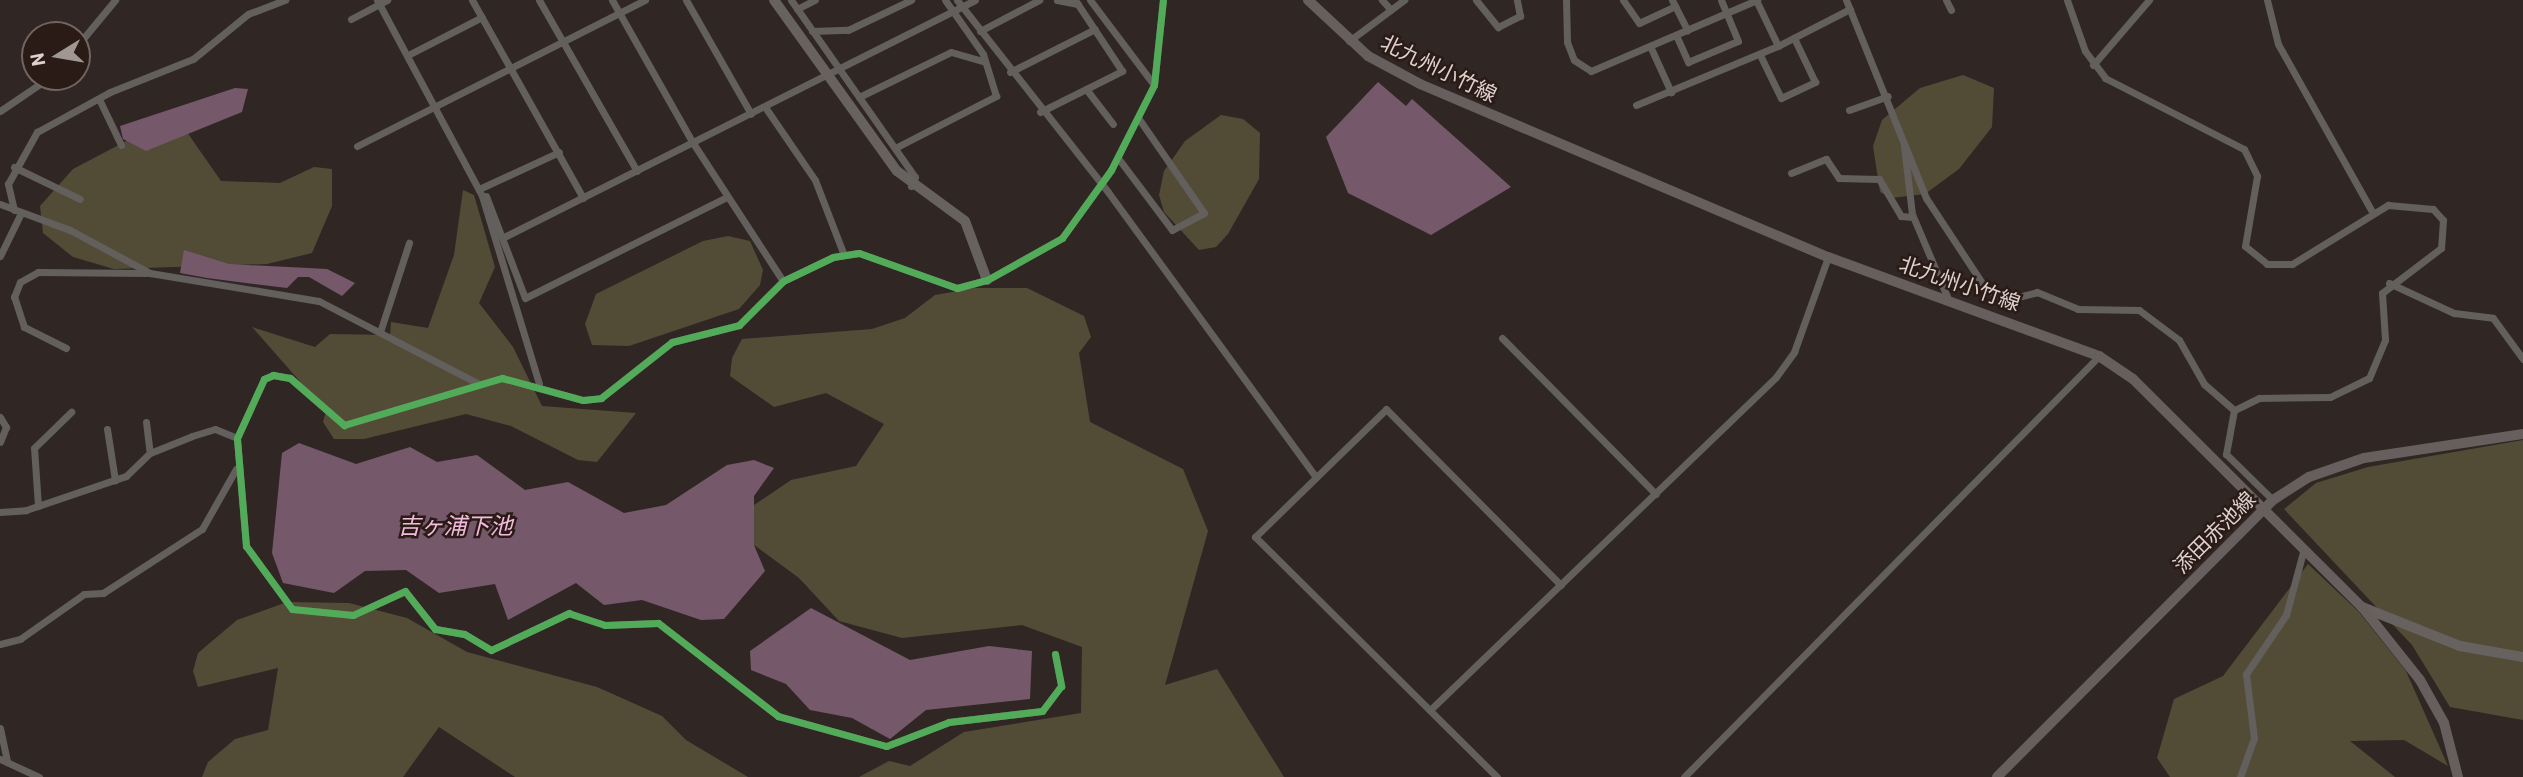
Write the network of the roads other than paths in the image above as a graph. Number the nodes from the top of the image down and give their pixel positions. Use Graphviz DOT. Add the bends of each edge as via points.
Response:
graph roads {
  1 [pos="115,0"];
  2 [pos="285,0"];
  3 [pos="387,0"];
  4 [pos="472,0"];
  5 [pos="539,0"];
  6 [pos="612,0"];
  7 [pos="645,0"];
  8 [pos="686,0"];
  9 [pos="774,0"];
  10 [pos="791,0"];
  11 [pos="815,0"];
  12 [pos="911,0"];
  13 [pos="945,0"];
  14 [pos="975,0"];
  15 [pos="1039,0"];
  16 [pos="1057,0"];
  17 [pos="1090,0"];
  18 [pos="1163,0"];
  19 [pos="1308,0"];
  20 [pos="1382,0"];
  21 [pos="1405,0"];
  22 [pos="1476,0"];
  23 [pos="1517,0"];
  24 [pos="1572,0"];
  25 [pos="1623,0"];
  26 [pos="1721,0"];
  27 [pos="1756,0"];
  28 [pos="1846,0"];
  29 [pos="1946,0"];
  30 [pos="2067,0"];
  31 [pos="2149,0"];
  32 [pos="2267,0"];
  33 [pos="378,2"];
  34 [pos="1077,2"];
  35 [pos="960,3"];
  36 [pos="1565,3"];
  37 [pos="1674,3"];
  38 [pos="797,9"];
  39 [pos="1850,9"];
  40 [pos="1391,10"];
  41 [pos="1951,10"];
  42 [pos="954,11"];
  43 [pos="620,13"];
  44 [pos="1727,13"];
  45 [pos="482,17"];
  46 [pos="351,19"];
  47 [pos="91,29"];
  48 [pos="1095,29"];
  49 [pos="1687,30"];
  50 [pos="812,31"];
  51 [pos="980,31"];
  52 [pos="1676,35"];
  53 [pos="1794,38"];
  54 [pos="564,41"];
  55 [pos="1349,41"];
  56 [pos="1650,46"];
  57 [pos="1778,46"];
  58 [pos="408,55"];
  59 [pos="1760,55"];
  60 [pos="985,62"];
  61 [pos="2093,65"];
  62 [pos="511,69"];
  63 [pos="839,70"];
  64 [pos="1010,72"];
  65 [pos="829,75"];
  66 [pos="1154,85"];
  67 [pos="1086,89"];
  68 [pos="29,91"];
  69 [pos="1671,92"];
  70 [pos="1888,96"];
  71 [pos="859,97"];
  72 [pos="99,99"];
  73 [pos="437,106"];
  74 [pos="1636,106"];
  75 [pos="765,107"];
  76 [pos="1849,110"];
  77 [pos="0,111"];
  78 [pos="1041,113"];
  79 [pos="751,114"];
  80 [pos="1139,119"];
  81 [pos="1113,124"];
  82 [pos="1904,142"];
  83 [pos="694,143"];
  84 [pos="121,145"];
  85 [pos="357,146"];
  86 [pos="895,148"];
  87 [pos="559,152"];
  88 [pos="1118,158"];
  89 [pos="14,167"];
  90 [pos="637,171"];
  91 [pos="1791,173"];
  92 [pos="0,177"];
  93 [pos="9,181"];
  94 [pos="1100,185"];
  95 [pos="911,186"];
  96 [pos="480,193"];
  97 [pos="727,197"];
  98 [pos="583,198"];
  99 [pos="80,199"];
  100 [pos="0,204"];
  101 [pos="2371,210"];
  102 [pos="18,211"];
  103 [pos="1913,217"];
  104 [pos="506,236"];
  105 [pos="409,243"];
  106 [pos="844,255"];
  107 [pos="0,256"];
  108 [pos="1828,257"];
  109 [pos="150,273"];
  110 [pos="987,280"];
  111 [pos="783,281"];
  112 [pos="2389,283"];
  113 [pos="1949,302"];
  114 [pos="380,332"];
  115 [pos="1502,338"];
  116 [pos="66,348"];
  117 [pos="2099,356"];
  118 [pos="2523,359"];
  119 [pos="479,384"];
  120 [pos="539,384"];
  121 [pos="2234,410"];
  122 [pos="71,412"];
  123 [pos="0,417"];
  124 [pos="146,422"];
  125 [pos="107,429"];
  126 [pos="2523,433"];
  127 [pos="237,438"];
  128 [pos="0,442"];
  129 [pos="150,453"];
  130 [pos="236,468"];
  131 [pos="1316,477"];
  132 [pos="115,480"];
  133 [pos="1656,494"];
  134 [pos="2273,500"];
  135 [pos="38,506"];
  136 [pos="2264,510"];
  137 [pos="0,512"];
  138 [pos="2303,552"];
  139 [pos="1560,585"];
  140 [pos="2362,607"];
  141 [pos="0,644"];
  142 [pos="1055,654"];
  143 [pos="2523,657"];
  144 [pos="1430,710"];
  145 [pos="0,728"];
  146 [pos="4,761"];
  147 [pos="2011,764"];
  148 [pos="39,777"];
  149 [pos="1497,777"];
  150 [pos="1684,777"];
  151 [pos="1997,777"];
  152 [pos="2007,777"];
  153 [pos="2240,777"];
  154 [pos="2458,777"];
  1 -- 47 [label="street"];
  2 -- 72 [label="street" via="248,14 193,58"];
  3 -- 33 [label="street"];
  4 -- 45 [label="street"];
  5 -- 54 [label="street"];
  6 -- 43 [label="street"];
  7 -- 43 [label="street"];
  8 -- 79 [label="street"];
  9 -- 65 [label="street"];
  10 -- 38 [label="street"];
  11 -- 38 [label="street"];
  12 -- 50 [label="street" via="848,30"];
  13 -- 42 [label="street"];
  14 -- 35 [label="street"];
  15 -- 51 [label="street"];
  16 -- 34 [label="street"];
  17 -- 66 [label="street"];
  18 -- 66 [label="street"];
  19 -- 55 [label="main road, 北九州小竹線"];
  20 -- 40 [label="street"];
  21 -- 40 [label="street"];
  22 -- 23 [label="street" via="1498,27 1520,16"];
  24 -- 36 [label="street"];
  25 -- 37 [label="street" via="1639,23"];
  26 -- 44 [label="street"];
  27 -- 44 [label="street"];
  27 -- 57 [label="street"];
  28 -- 39 [label="street"];
  29 -- 41 [label="street"];
  30 -- 61 [label="street"];
  31 -- 61 [label="street"];
  32 -- 101 [label="street" via="2278,44"];
  33 -- 46 [label="street"];
  33 -- 58 [label="street"];
  34 -- 48 [label="street"];
  35 -- 42 [label="street"];
  35 -- 51 [label="street"];
  36 -- 56 [label="street" via="1567,42 1584,69"];
  37 -- 49 [label="street"];
  38 -- 50 [label="street"];
  39 -- 53 [label="street"];
  39 -- 70 [label="street"];
  40 -- 55 [label="street"];
  42 -- 60 [label="street"];
  42 -- 63 [label="street"];
  43 -- 54 [label="street"];
  43 -- 83 [label="street"];
  44 -- 49 [label="street"];
  44 -- 52 [label="street" via="1738,41 1693,62"];
  45 -- 58 [label="street"];
  45 -- 62 [label="street"];
  48 -- 64 [label="street"];
  48 -- 67 [label="street" via="1123,67"];
  49 -- 52 [label="street"];
  50 -- 63 [label="street"];
  51 -- 64 [label="street"];
  52 -- 56 [label="street"];
  53 -- 57 [label="street"];
  53 -- 59 [label="street" via="1815,82 1781,98"];
  54 -- 62 [label="street"];
  54 -- 90 [label="street"];
  55 -- 108 [label="main road, 北九州小竹線" via="1457,101"];
  56 -- 69 [label="street"];
  57 -- 59 [label="street"];
  58 -- 73 [label="street"];
  59 -- 69 [label="street"];
  60 -- 71 [label="street" via="951,52"];
  60 -- 86 [label="street" via="996,96"];
  61 -- 101 [label="street" via="2120,89 2244,149 2257,176 2245,246 2267,264 2292,264"];
  62 -- 73 [label="street"];
  62 -- 87 [label="street"];
  63 -- 65 [label="street"];
  63 -- 71 [label="street"];
  64 -- 78 [label="street"];
  65 -- 75 [label="street"];
  65 -- 95 [label="street"];
  66 -- 80 [label="street"];
  67 -- 78 [label="street"];
  67 -- 81 [label="street"];
  68 -- 77 [label="street"];
  69 -- 74 [label="street"];
  70 -- 76 [label="street"];
  70 -- 82 [label="street"];
  71 -- 86 [label="street"];
  72 -- 84 [label="street"];
  72 -- 89 [label="street" via="37,132"];
  73 -- 85 [label="street"];
  73 -- 96 [label="street"];
  75 -- 79 [label="street"];
  75 -- 106 [label="street" via="815,180"];
  78 -- 94 [label="street"];
  79 -- 83 [label="street"];
  80 -- 88 [label="street"];
  80 -- 88 [label="street" via="1204,213 1172,230"];
  82 -- 103 [label="street"];
  82 -- 121 [label="street" via="1944,230 1994,297 2018,300 2037,292 2078,309 2139,310 2179,340 2204,384"];
  83 -- 90 [label="street"];
  83 -- 97 [label="street"];
  86 -- 95 [label="street" via="915,177"];
  87 -- 96 [label="street"];
  87 -- 98 [label="street"];
  88 -- 94 [label="street"];
  89 -- 93 [label="street"];
  89 -- 99 [label="street"];
  90 -- 98 [label="street"];
  91 -- 103 [label="street" via="1826,159 1839,178 1880,179 1901,216"];
  92 -- 93 [label="street"];
  93 -- 102 [label="street"];
  94 -- 110 [label="street" via="1062,238"];
  94 -- 131 [label="street"];
  95 -- 110 [label="street" via="965,221"];
  96 -- 104 [label="street"];
  96 -- 120 [label="street"];
  97 -- 104 [label="street" via="525,298"];
  97 -- 111 [label="street"];
  98 -- 104 [label="street"];
  100 -- 102 [label="street"];
  101 -- 112 [label="street" via="2413,204 2433,209 2445,227 2441,248"];
  102 -- 107 [label="street"];
  102 -- 109 [label="street"];
  103 -- 113 [label="street"];
  105 -- 114 [label="street"];
  106 -- 110 [label="street" via="859,253 957,288"];
  106 -- 111 [label="street"];
  108 -- 113 [label="main road, 北九州小竹線"];
  108 -- 133 [label="street" via="1794,352 1776,377"];
  109 -- 114 [label="street" via="289,294"];
  109 -- 116 [label="street" via="38,272 20,282 14,297 24,327"];
  111 -- 120 [label="street" via="739,325 672,342 601,398 583,400"];
  112 -- 118 [label="street" via="2454,313 2493,318"];
  112 -- 121 [label="street" via="2381,304 2382,361 2369,378 2330,397 2259,398"];
  113 -- 117 [label="main road, 北九州小竹線" via="2056,335"];
  114 -- 119 [label="street"];
  115 -- 133 [label="street"];
  117 -- 136 [label="main road, 北九州小竹線" via="2133,379"];
  117 -- 150 [label="street"];
  119 -- 120 [label="street" via="502,379"];
  119 -- 127 [label="street" via="344,425 290,378 272,375 264,379"];
  121 -- 134 [label="street" via="2226,454"];
  122 -- 135 [label="street" via="34,448"];
  123 -- 128 [label="street" via="6,427"];
  124 -- 129 [label="street"];
  125 -- 132 [label="street"];
  126 -- 134 [label="main road, 添田赤池線" via="2364,458 2309,477"];
  127 -- 129 [label="street" via="215,429"];
  127 -- 130 [label="street"];
  129 -- 132 [label="street"];
  130 -- 141 [label="street" via="202,529 103,593 83,594 20,639"];
  130 -- 142 [label="street" via="246,546 292,609 353,615 405,590 435,629 464,634 491,650 569,613 605,625 658,623 778,716 866,743 907,742 949,722 1042,711 1061,686"];
  131 -- 139 [label="street" via="1386,410"];
  131 -- 144 [label="street" via="1255,537"];
  132 -- 135 [label="street"];
  133 -- 139 [label="street"];
  134 -- 136 [label="main road, 添田赤池線"];
  135 -- 137 [label="street"];
  136 -- 138 [label="main road, 北九州小竹線"];
  136 -- 147 [label="main road, 添田赤池線"];
  138 -- 140 [label="main road, 北九州小竹線"];
  138 -- 153 [label="street" via="2286,615 2246,674 2254,738"];
  139 -- 144 [label="street"];
  140 -- 143 [label="street" via="2460,646"];
  140 -- 154 [label="main road, 北九州小竹線" via="2420,680 2444,723"];
  144 -- 149 [label="street"];
  145 -- 146 [label="street"];
  146 -- 148 [label="street"];
  147 -- 151 [label="main road, 添田赤池線"];
  147 -- 152 [label="street"];
}
